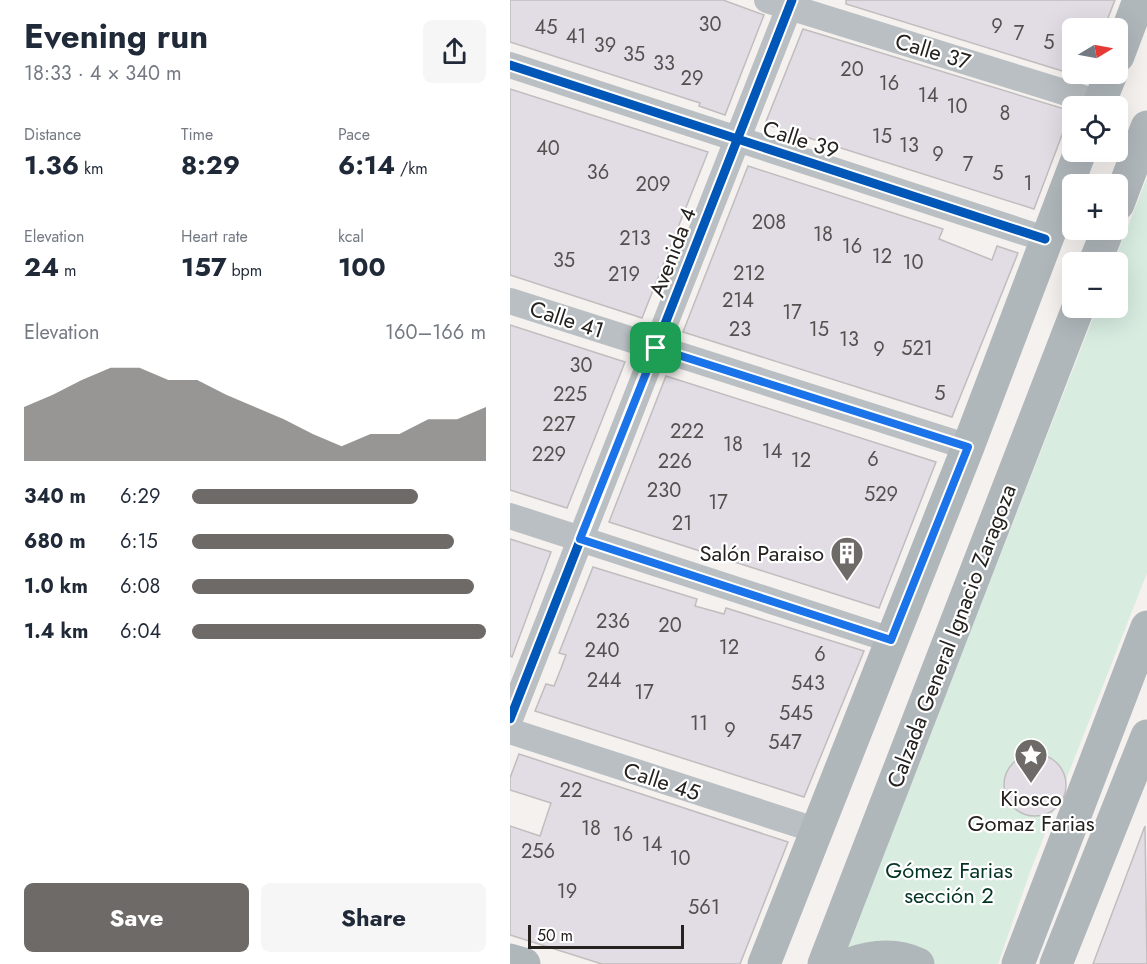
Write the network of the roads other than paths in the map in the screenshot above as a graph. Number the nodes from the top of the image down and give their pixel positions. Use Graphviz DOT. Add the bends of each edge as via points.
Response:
graph roads {
  1 [pos="1139,0"];
  2 [pos="783,2"];
  3 [pos="1128,29"];
  4 [pos="510,65"];
  5 [pos="1103,94"];
  6 [pos="1147,127"];
  7 [pos="737,139"];
  8 [pos="1076,162"];
  9 [pos="1128,177"];
  10 [pos="1045,239"];
  11 [pos="510,301"];
  12 [pos="1073,318"];
  13 [pos="656,348"];
  14 [pos="968,447"];
  15 [pos="510,516"];
  16 [pos="580,539"];
  17 [pos="1147,627"];
  18 [pos="891,640"];
  19 [pos="510,719"];
  20 [pos="510,731"];
  21 [pos="1147,736"];
  22 [pos="814,830"];
  23 [pos="510,960"];
  24 [pos="524,964"];
  25 [pos="764,964"];
  26 [pos="824,964"];
  27 [pos="850,964"];
  28 [pos="918,964"];
  29 [pos="1018,964"];
  30 [pos="1056,964"];
  1 -- 3 [label="main road"];
  2 -- 5 [label="street, Calle 37"];
  2 -- 7 [label="street, Avenida 4"];
  4 -- 7 [label="street, Calle 39"];
  6 -- 9 [label="main road"];
  7 -- 10 [label="street, Calle 39"];
  7 -- 13 [label="street, Avenida 4"];
  8 -- 10 [label="main road"];
  10 -- 14 [label="main road"];
  11 -- 13 [label="street, Calle 41"];
  12 -- 26 [label="main road, Calzada General Ignacio Zaragoza"];
  13 -- 14 [label="street, Calle 41"];
  13 -- 16 [label="street, Avenida 4"];
  14 -- 18 [label="main road"];
  15 -- 16 [label="street"];
  16 -- 18 [label="street"];
  16 -- 19 [label="street, Avenida 4"];
  17 -- 29 [label="main road"];
  18 -- 22 [label="main road"];
  20 -- 22 [label="street, Calle 45"];
  21 -- 30 [label="main road"];
  22 -- 25 [label="main road"];
  23 -- 24 [label="main road"];
  27 -- 28 [label="main road" via="869,957 906,959"];
}
